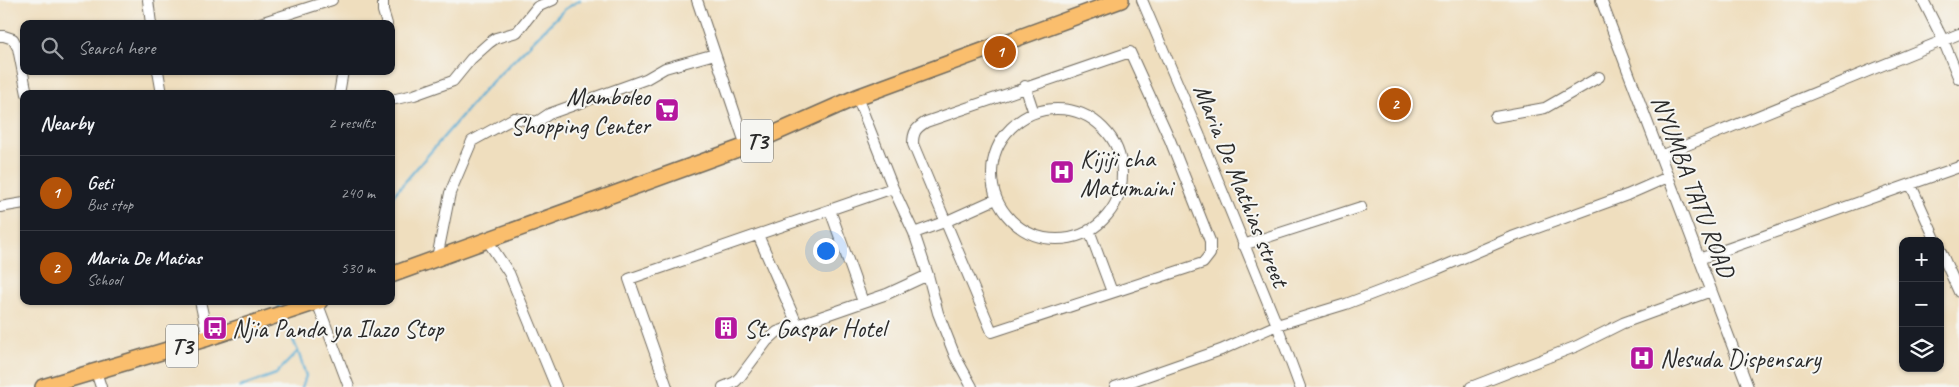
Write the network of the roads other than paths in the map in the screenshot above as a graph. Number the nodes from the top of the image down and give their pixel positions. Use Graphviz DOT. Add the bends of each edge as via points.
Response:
graph roads {
  1 [pos="148,0"];
  2 [pos="332,0"];
  3 [pos="383,0"];
  4 [pos="553,0"];
  5 [pos="697,0"];
  6 [pos="1121,0"];
  7 [pos="1142,0"];
  8 [pos="1601,0"];
  9 [pos="1923,0"];
  10 [pos="150,20"];
  11 [pos="270,20"];
  12 [pos="386,20"];
  13 [pos="1959,34"];
  14 [pos="0,36"];
  15 [pos="1943,40"];
  16 [pos="715,54"];
  17 [pos="20,58"];
  18 [pos="23,75"];
  19 [pos="159,75"];
  20 [pos="342,75"];
  21 [pos="1599,77"];
  22 [pos="1959,79"];
  23 [pos="1025,86"];
  24 [pos="26,90"];
  25 [pos="161,90"];
  26 [pos="340,90"];
  27 [pos="857,97"];
  28 [pos="395,99"];
  29 [pos="1034,113"];
  30 [pos="1494,117"];
  31 [pos="746,146"];
  32 [pos="1660,156"];
  33 [pos="1959,167"];
  34 [pos="1668,177"];
  35 [pos="1911,185"];
  36 [pos="893,188"];
  37 [pos="996,199"];
  38 [pos="20,204"];
  39 [pos="0,207"];
  40 [pos="1361,207"];
  41 [pos="830,210"];
  42 [pos="947,221"];
  43 [pos="1090,230"];
  44 [pos="914,233"];
  45 [pos="758,235"];
  46 [pos="1934,237"];
  47 [pos="487,240"];
  48 [pos="1243,245"];
  49 [pos="436,258"];
  50 [pos="1699,259"];
  51 [pos="1944,259"];
  52 [pos="395,273"];
  53 [pos="928,274"];
  54 [pos="1711,290"];
  55 [pos="1112,292"];
  56 [pos="1959,292"];
  57 [pos="863,302"];
  58 [pos="201,305"];
  59 [pos="310,305"];
  60 [pos="320,305"];
  61 [pos="797,324"];
  62 [pos="1277,325"];
  63 [pos="208,338"];
  64 [pos="96,372"];
  65 [pos="42,387"];
  66 [pos="100,387"];
  67 [pos="349,387"];
  68 [pos="556,387"];
  69 [pos="667,387"];
  70 [pos="723,387"];
  71 [pos="972,387"];
  72 [pos="1115,387"];
  73 [pos="1300,387"];
  74 [pos="1471,387"];
  75 [pos="1748,387"];
  1 -- 10 [label="street"];
  2 -- 11 [label="street"];
  3 -- 12 [label="street"];
  4 -- 28 [label="street" via="533,10 517,32 489,43 454,81"];
  5 -- 16 [label="street"];
  6 -- 27 [label="highway, T3"];
  7 -- 48 [label="street, Maria De Mathias street"];
  8 -- 32 [label="street, NYUMBA TATU ROAD"];
  9 -- 15 [label="street"];
  13 -- 15 [label="street"];
  14 -- 17 [label="street" via="13,39"];
  15 -- 22 [label="street"];
  15 -- 32 [label="street"];
  16 -- 31 [label="street"];
  16 -- 49 [label="street" via="665,68 646,79 549,114 537,122 514,118 472,141 450,193"];
  18 -- 24 [label="street"];
  19 -- 25 [label="street"];
  20 -- 26 [label="street"];
  21 -- 30 [label="street" via="1546,108"];
  23 -- 29 [label="street"];
  23 -- 42 [label="street" via="917,128 913,144"];
  23 -- 55 [label="street" via="1130,52 1170,140 1210,241 1210,254 1203,263"];
  27 -- 31 [label="highway, T3"];
  27 -- 36 [label="street"];
  29 -- 37 [label="street" via="1009,129 1000,141 992,170"];
  29 -- 43 [label="street" via="1069,110 1085,116 1100,126 1119,155 1122,172 1114,206"];
  31 -- 47 [label="highway, T3"];
  32 -- 34 [label="street, NYUMBA TATU ROAD"];
  33 -- 35 [label="street"];
  34 -- 50 [label="street, NYUMBA TATU ROAD"];
  34 -- 62 [label="street" via="1346,304"];
  35 -- 46 [label="street"];
  35 -- 50 [label="street"];
  36 -- 41 [label="street"];
  36 -- 44 [label="street"];
  37 -- 42 [label="street"];
  37 -- 43 [label="street" via="1008,218 1026,231 1047,238 1069,238"];
  38 -- 39 [label="street"];
  40 -- 48 [label="street"];
  41 -- 45 [label="street"];
  41 -- 57 [label="street"];
  42 -- 44 [label="street"];
  42 -- 55 [label="street" via="992,332"];
  43 -- 55 [label="street"];
  44 -- 53 [label="street"];
  45 -- 61 [label="street"];
  45 -- 69 [label="street" via="630,279"];
  47 -- 49 [label="highway, T3"];
  47 -- 68 [label="street" via="509,273"];
  48 -- 62 [label="street, Maria De Mathias street"];
  49 -- 52 [label="highway, T3"];
  50 -- 54 [label="street, NYUMBA TATU ROAD"];
  51 -- 56 [label="street"];
  53 -- 57 [label="street"];
  53 -- 71 [label="street" via="938,313 955,356"];
  54 -- 74 [label="street"];
  54 -- 75 [label="street, NYUMBA TATU ROAD"];
  57 -- 61 [label="street"];
  58 -- 63 [label="street"];
  59 -- 63 [label="highway, T3"];
  60 -- 67 [label="street"];
  61 -- 70 [label="street" via="772,335 740,377"];
  62 -- 72 [label="street" via="1226,348"];
  62 -- 73 [label="street, Maria De Mathias street"];
  63 -- 64 [label="highway, T3"];
  64 -- 65 [label="highway, T3"];
  64 -- 66 [label="street"];
}
